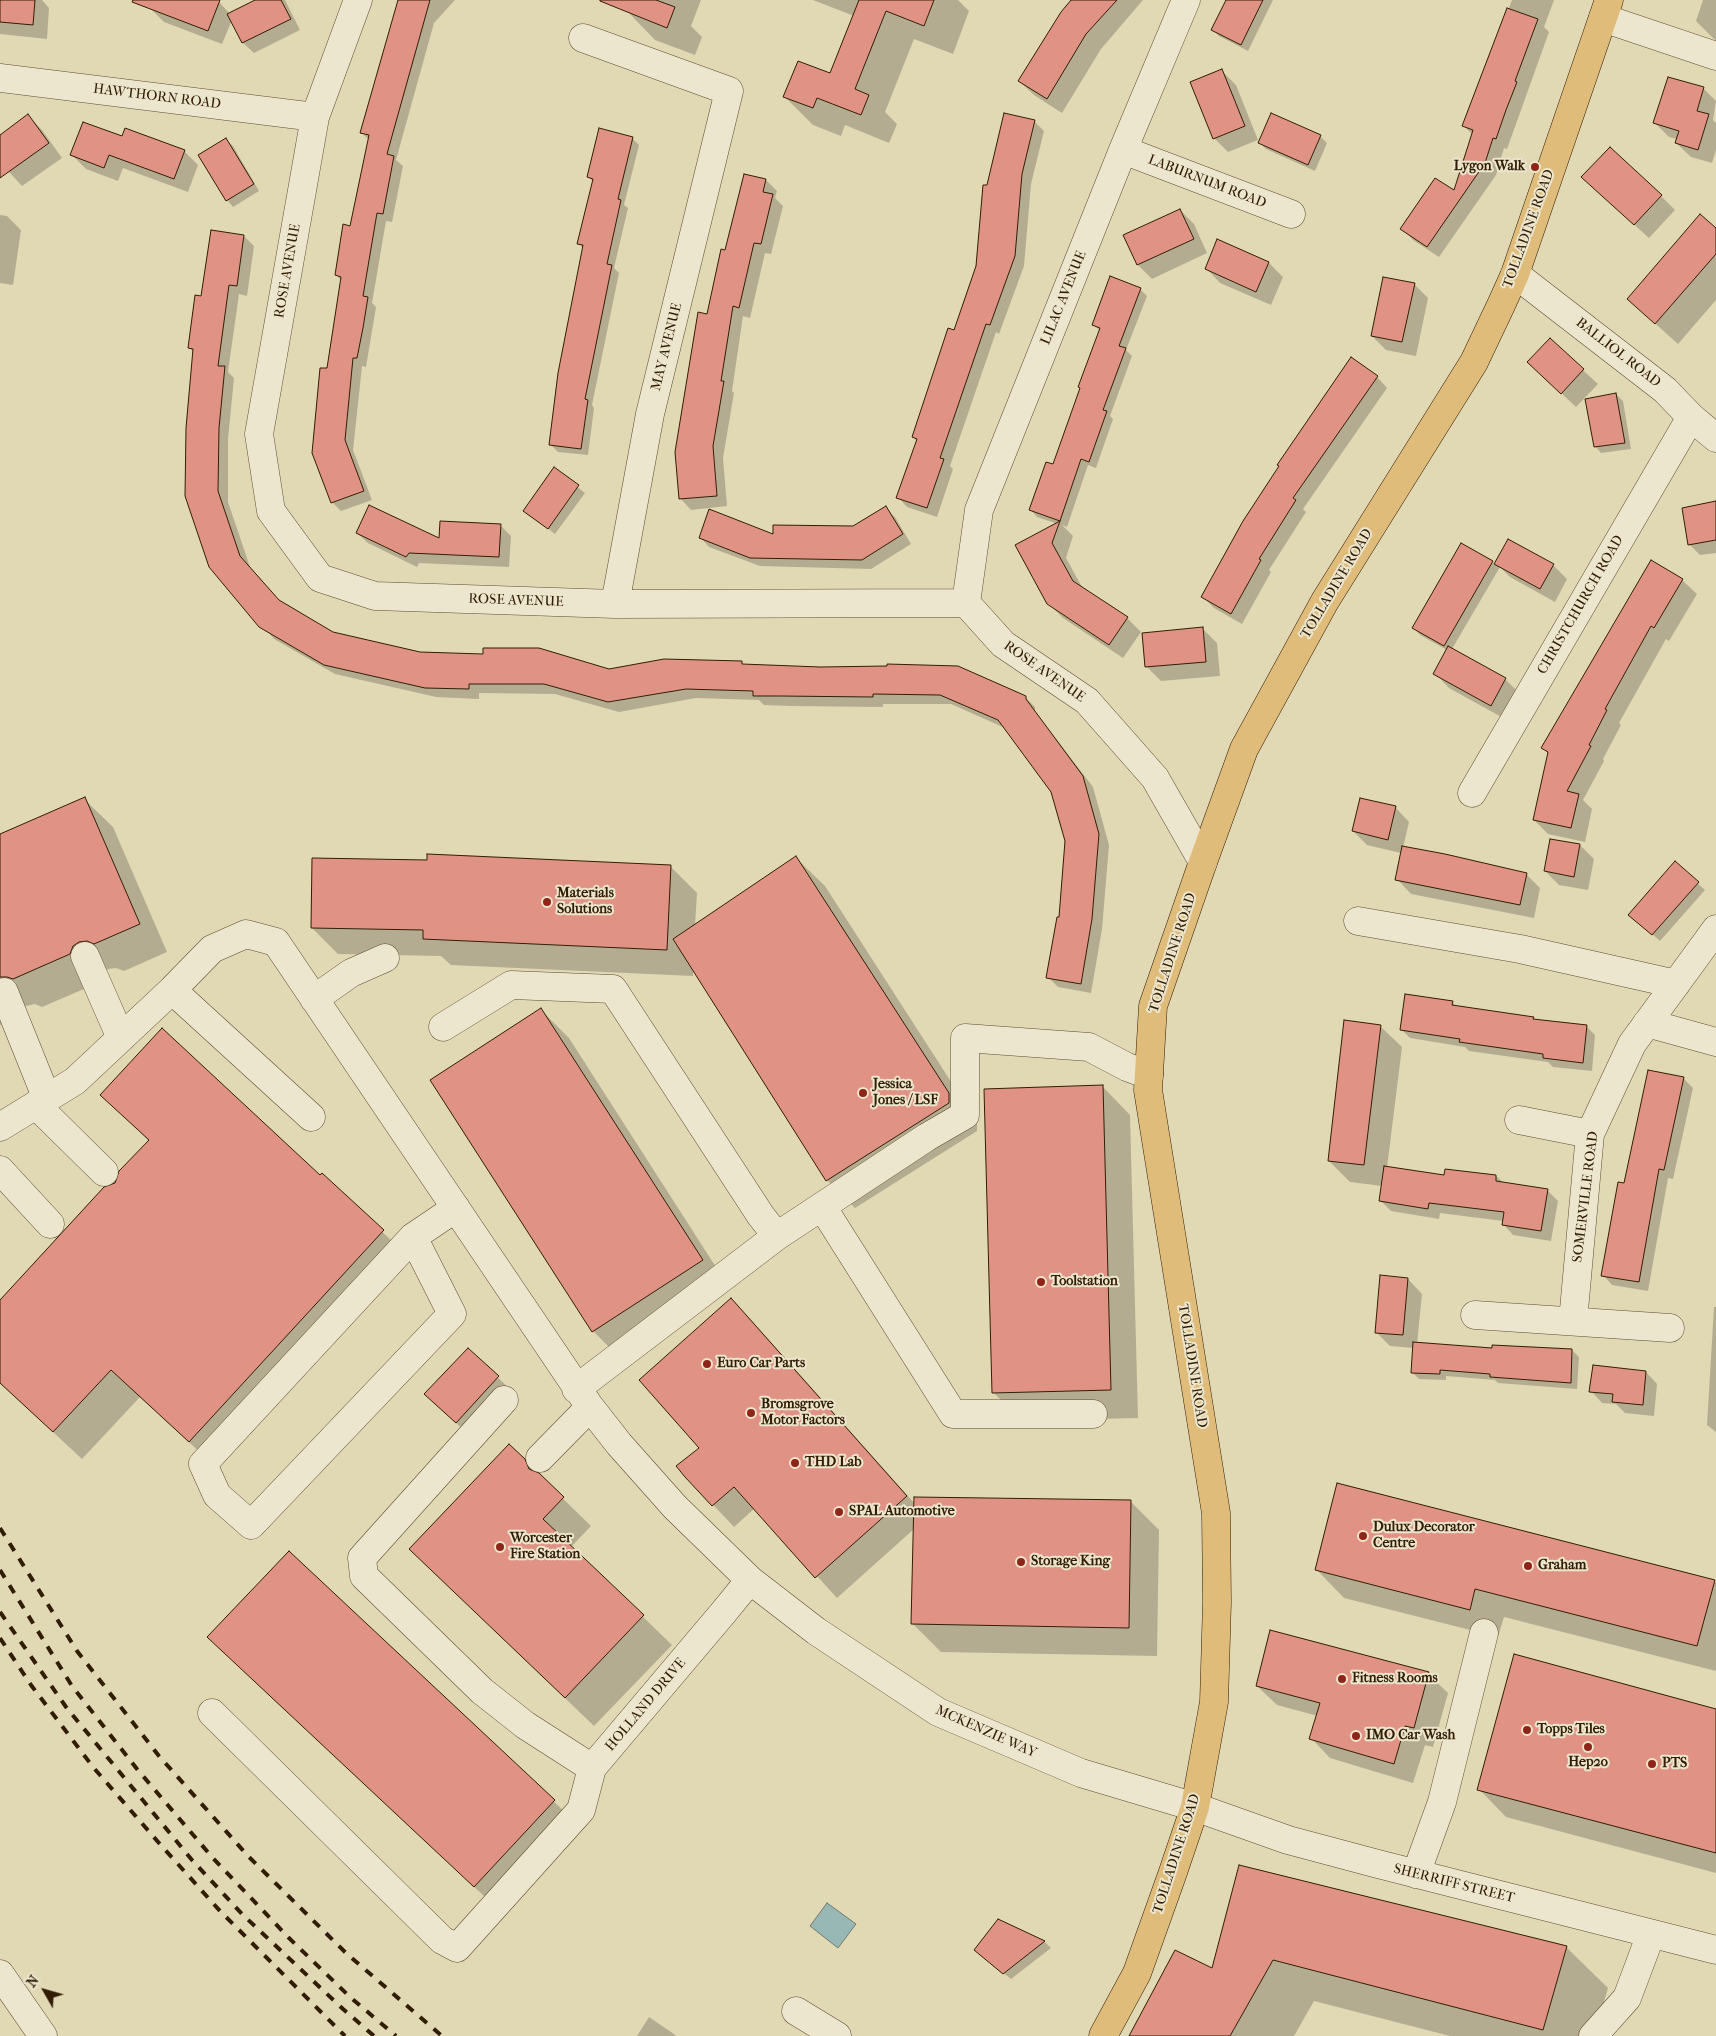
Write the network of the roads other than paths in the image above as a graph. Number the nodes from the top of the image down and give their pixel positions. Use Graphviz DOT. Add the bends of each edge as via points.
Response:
graph roads {
  1 [pos="358,0"];
  2 [pos="1186,0"];
  3 [pos="1606,9"];
  4 [pos="583,38"];
  5 [pos="1716,56"];
  6 [pos="0,78"];
  7 [pos="315,117"];
  8 [pos="1123,150"];
  9 [pos="1291,214"];
  10 [pos="1515,274"];
  11 [pos="1691,417"];
  12 [pos="1716,438"];
  13 [pos="966,603"];
  14 [pos="614,604"];
  15 [pos="1472,793"];
  16 [pos="1203,862"];
  17 [pos="1358,921"];
  18 [pos="1716,930"];
  19 [pos="85,956"];
  20 [pos="385,958"];
  21 [pos="1676,984"];
  22 [pos="172,990"];
  23 [pos="4,992"];
  24 [pos="314,999"];
  25 [pos="1647,1023"];
  26 [pos="443,1026"];
  27 [pos="121,1038"];
  28 [pos="1716,1042"];
  29 [pos="1149,1075"];
  30 [pos="41,1102"];
  31 [pos="311,1117"];
  32 [pos="1519,1120"];
  33 [pos="0,1127"];
  34 [pos="1590,1134"];
  35 [pos="0,1170"];
  36 [pos="104,1172"];
  37 [pos="456,1208"];
  38 [pos="823,1208"];
  39 [pos="50,1224"];
  40 [pos="413,1236"];
  41 [pos="777,1236"];
  42 [pos="1474,1315"];
  43 [pos="1573,1321"];
  44 [pos="1670,1328"];
  45 [pos="583,1398"];
  46 [pos="504,1400"];
  47 [pos="1093,1414"];
  48 [pos="540,1458"];
  49 [pos="750,1580"];
  50 [pos="1484,1633"];
  51 [pos="212,1712"];
  52 [pos="592,1768"];
  53 [pos="1195,1807"];
  54 [pos="1416,1874"];
  55 [pos="1651,1934"];
  56 [pos="1716,1950"];
  57 [pos="0,1974"];
  58 [pos="796,2011"];
  59 [pos="43,2036"];
  60 [pos="837,2036"];
  61 [pos="1103,2036"];
  62 [pos="1593,2036"];
  1 -- 7 [label="street, ROSE AVENUE"];
  2 -- 8 [label="street, LILAC AVENUE"];
  3 -- 5 [label="street"];
  3 -- 10 [label="main road, TOLLADINE ROAD"];
  4 -- 14 [label="street, MAY AVENUE" via="729,91 650,414"];
  6 -- 7 [label="street, HAWTHORN ROAD"];
  7 -- 14 [label="street, ROSE AVENUE" via="259,434 271,511 320,578 375,596"];
  8 -- 9 [label="street, LABURNUM ROAD"];
  8 -- 13 [label="street, LILAC AVENUE" via="979,510"];
  10 -- 11 [label="street, BALLIOL ROAD" via="1665,390"];
  10 -- 16 [label="main road, TOLLADINE ROAD" via="1474,362 1325,601 1244,749"];
  11 -- 12 [label="street, BALLIOL ROAD"];
  11 -- 15 [label="street, CHRISTCHURCH ROAD"];
  13 -- 14 [label="street, ROSE AVENUE"];
  13 -- 16 [label="street, ROSE AVENUE" via="1004,644 1087,701 1155,778"];
  16 -- 29 [label="main road, TOLLADINE ROAD" via="1153,1006"];
  17 -- 21 [label="street" via="1520,949"];
  18 -- 21 [label="street, SOMERVILLE ROAD"];
  19 -- 27 [label="street"];
  20 -- 24 [label="street" via="351,973"];
  21 -- 25 [label="street, SOMERVILLE ROAD"];
  22 -- 24 [label="street, MCKENZIE WAY" via="212,949 246,934 276,942"];
  22 -- 27 [label="street"];
  22 -- 31 [label="street"];
  23 -- 30 [label="street"];
  24 -- 37 [label="street, MCKENZIE WAY"];
  25 -- 28 [label="street"];
  25 -- 34 [label="street, SOMERVILLE ROAD" via="1632,1044"];
  26 -- 41 [label="street" via="511,985 613,989"];
  27 -- 30 [label="street" via="75,1081"];
  29 -- 38 [label="street" via="1089,1047 965,1038 965,1115"];
  29 -- 53 [label="main road, TOLLADINE ROAD" via="1148,1090 1216,1513 1214,1702"];
  30 -- 33 [label="street"];
  30 -- 36 [label="street"];
  32 -- 34 [label="street"];
  34 -- 43 [label="street, SOMERVILLE ROAD"];
  35 -- 39 [label="street"];
  37 -- 40 [label="street"];
  37 -- 45 [label="street, MCKENZIE WAY"];
  38 -- 41 [label="street"];
  38 -- 47 [label="street" via="953,1414"];
  40 -- 40 [label="street" via="452,1314 251,1525 217,1495 204,1464"];
  41 -- 45 [label="street"];
  42 -- 43 [label="street"];
  43 -- 44 [label="street"];
  45 -- 48 [label="street"];
  45 -- 49 [label="street, MCKENZIE WAY" via="675,1507"];
  46 -- 52 [label="street" via="362,1558 364,1576 482,1691 525,1725"];
  49 -- 52 [label="street, HOLLAND DRIVE"];
  49 -- 53 [label="street, MCKENZIE WAY" via="816,1631 938,1712 1081,1773"];
  50 -- 54 [label="street" via="1442,1802"];
  51 -- 52 [label="street" via="442,1940 457,1948 582,1810"];
  53 -- 54 [label="street, SHERRIFF STREET" via="1288,1840"];
  53 -- 61 [label="main road, TOLLADINE ROAD" via="1137,1973"];
  54 -- 55 [label="street, SHERRIFF STREET"];
  55 -- 56 [label="street, SHERRIFF STREET"];
  55 -- 62 [label="street" via="1627,1998"];
  57 -- 59 [label="street"];
  58 -- 60 [label="street"];
}
